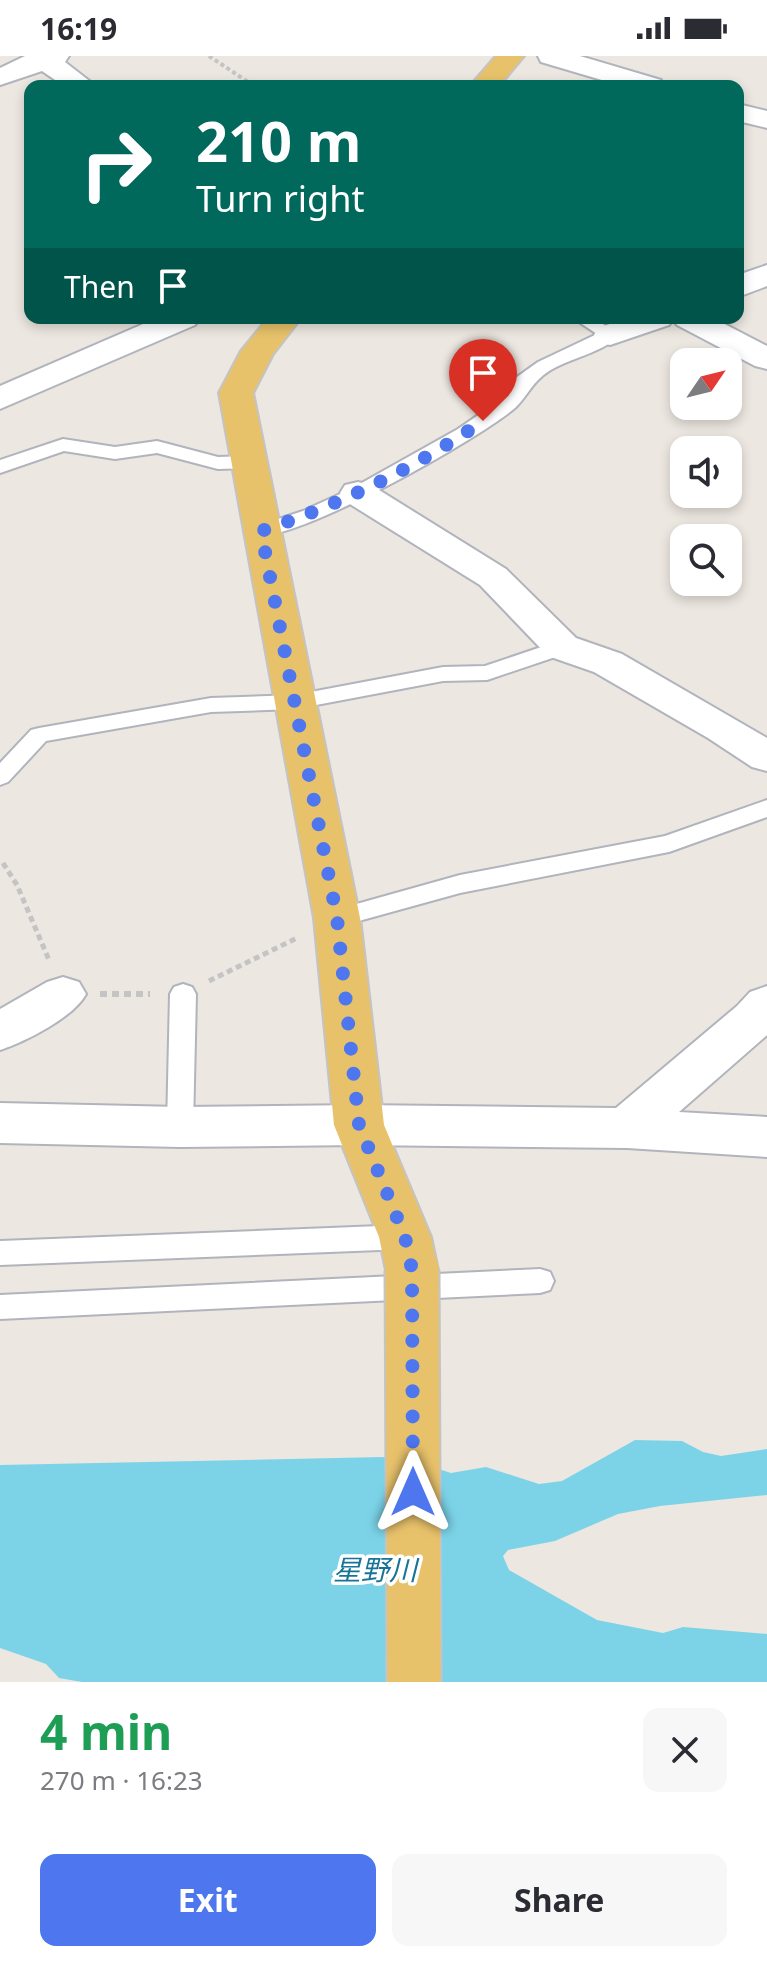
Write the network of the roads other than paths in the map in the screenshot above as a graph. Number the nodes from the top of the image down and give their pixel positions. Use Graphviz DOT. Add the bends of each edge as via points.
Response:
graph roads {
  1 [pos="511,56"];
  2 [pos="551,56"];
  3 [pos="47,58"];
  4 [pos="0,77"];
  5 [pos="74,80"];
  6 [pos="489,80"];
  7 [pos="631,80"];
  8 [pos="744,114"];
  9 [pos="767,120"];
  10 [pos="170,324"];
  11 [pos="280,324"];
  12 [pos="592,324"];
  13 [pos="641,324"];
  14 [pos="700,324"];
  15 [pos="610,335"];
  16 [pos="767,359"];
  17 [pos="0,399"];
  18 [pos="249,462"];
  19 [pos="0,467"];
  20 [pos="358,493"];
  21 [pos="261,531"];
  22 [pos="562,647"];
  23 [pos="295,702"];
  24 [pos="767,757"];
  25 [pos="0,777"];
  26 [pos="767,808"];
  27 [pos="337,918"];
  28 [pos="63,994"];
  29 [pos="183,994"];
  30 [pos="767,1004"];
  31 [pos="0,1032"];
  32 [pos="0,1123"];
  33 [pos="359,1125"];
  34 [pos="180,1127"];
  35 [pos="627,1128"];
  36 [pos="767,1137"];
  37 [pos="0,1253"];
  38 [pos="408,1253"];
  39 [pos="540,1281"];
  40 [pos="0,1307"];
  41 [pos="414,1682"];
  1 -- 6 [label="main road"];
  2 -- 7 [label="street"];
  3 -- 4 [label="street"];
  3 -- 5 [label="street"];
  8 -- 9 [label="street"];
  10 -- 17 [label="street"];
  11 -- 18 [label="main road" via="258,351 236,393"];
  12 -- 15 [label="lane"];
  13 -- 15 [label="street"];
  14 -- 16 [label="street"];
  15 -- 20 [label="lane" via="544,366 524,381 510,402 465,433"];
  18 -- 19 [label="lane" via="218,463 157,447 115,453 63,445"];
  18 -- 21 [label="main road"];
  20 -- 21 [label="lane"];
  20 -- 22 [label="street" via="493,577"];
  21 -- 23 [label="main road"];
  22 -- 23 [label="lane" via="487,673 443,674"];
  22 -- 24 [label="street" via="608,663"];
  23 -- 25 [label="lane" via="211,705 39,735"];
  23 -- 27 [label="main road"];
  26 -- 27 [label="lane" via="669,844 460,884"];
  27 -- 33 [label="main road"];
  28 -- 31 [label="street"];
  29 -- 34 [label="lane"];
  30 -- 35 [label="street"];
  32 -- 34 [label="street"];
  33 -- 34 [label="street"];
  33 -- 35 [label="street"];
  33 -- 38 [label="main road"];
  35 -- 36 [label="street"];
  37 -- 38 [label="lane"];
  38 -- 41 [label="main road, bridge"];
  39 -- 40 [label="lane"];
}
